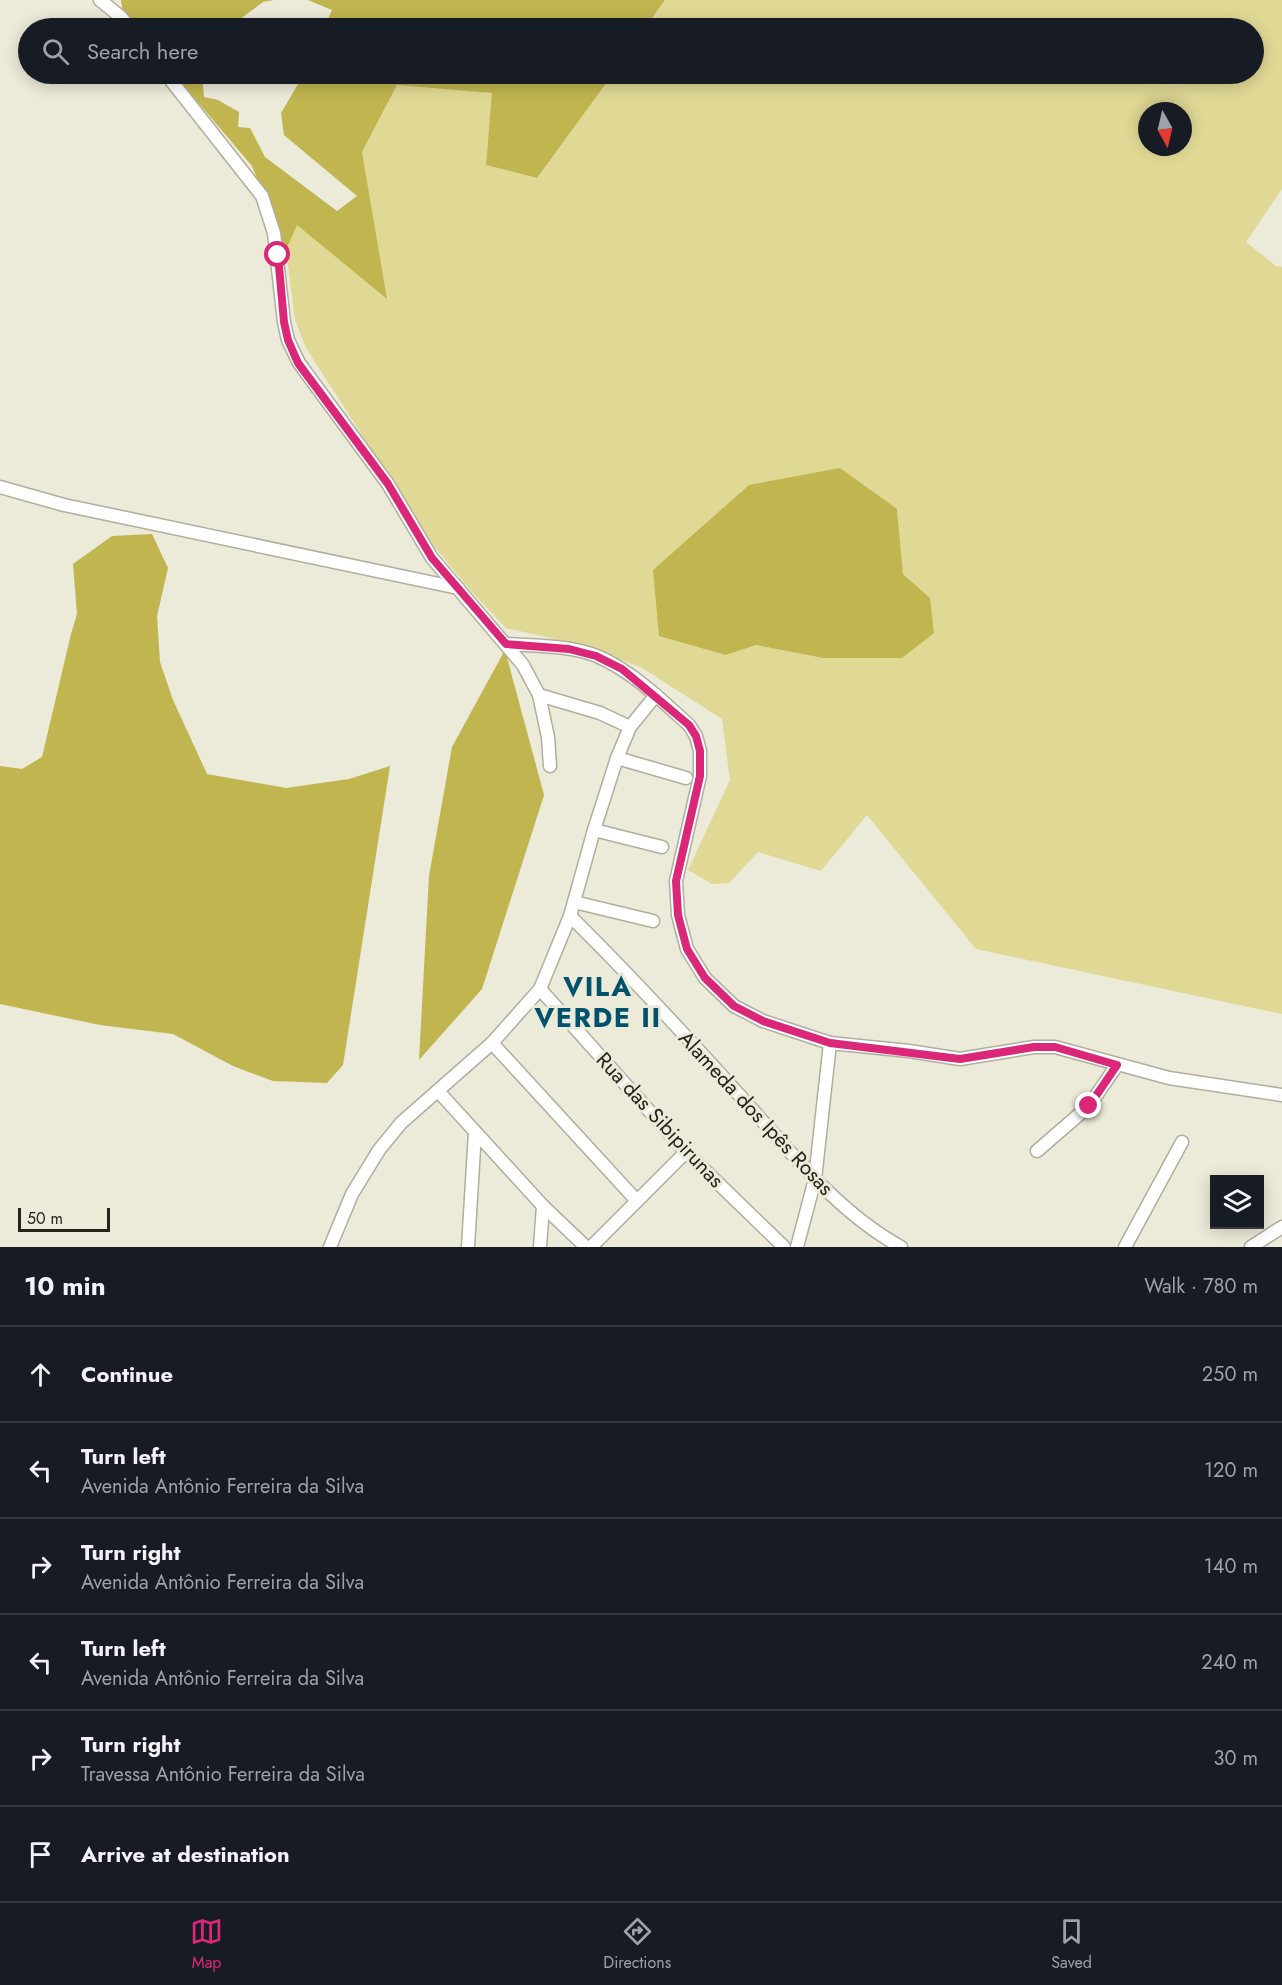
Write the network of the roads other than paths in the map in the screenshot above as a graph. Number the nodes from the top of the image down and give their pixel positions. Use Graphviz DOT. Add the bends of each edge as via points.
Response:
graph roads {
  1 [pos="100,0"];
  2 [pos="122,18"];
  3 [pos="174,84"];
  4 [pos="0,487"];
  5 [pos="458,588"];
  6 [pos="506,644"];
  7 [pos="538,695"];
  8 [pos="656,695"];
  9 [pos="630,727"];
  10 [pos="617,758"];
  11 [pos="550,766"];
  12 [pos="686,778"];
  13 [pos="594,830"];
  14 [pos="662,847"];
  15 [pos="574,902"];
  16 [pos="570,916"];
  17 [pos="653,921"];
  18 [pos="540,989"];
  19 [pos="492,1043"];
  20 [pos="830,1043"];
  21 [pos="1117,1065"];
  22 [pos="438,1091"];
  23 [pos="1282,1095"];
  24 [pos="475,1132"];
  25 [pos="1182,1142"];
  26 [pos="1037,1151"];
  27 [pos="687,1152"];
  28 [pos="814,1179"];
  29 [pos="637,1201"];
  30 [pos="543,1206"];
  31 [pos="1282,1227"];
  32 [pos="330,1247"];
  33 [pos="468,1247"];
  34 [pos="540,1247"];
  35 [pos="586,1247"];
  36 [pos="591,1247"];
  37 [pos="784,1247"];
  38 [pos="797,1247"];
  39 [pos="901,1247"];
  40 [pos="1125,1247"];
  41 [pos="1251,1247"];
  1 -- 2 [label="street"];
  3 -- 5 [label="street" via="262,196 272,220 284,322 298,363 388,484 422,544"];
  4 -- 5 [label="street" via="76,507"];
  5 -- 6 [label="street"];
  6 -- 7 [label="street" via="523,665"];
  6 -- 8 [label="street" via="569,649 596,656 622,669"];
  7 -- 9 [label="street" via="600,713"];
  7 -- 11 [label="street"];
  8 -- 9 [label="street"];
  8 -- 20 [label="street" via="689,725 700,751 700,776 676,881 678,915 687,949 705,978 734,1006 763,1021"];
  9 -- 10 [label="street"];
  10 -- 12 [label="street"];
  10 -- 13 [label="street"];
  13 -- 14 [label="street"];
  13 -- 15 [label="street"];
  15 -- 16 [label="street"];
  15 -- 17 [label="street"];
  16 -- 18 [label="street"];
  16 -- 28 [label="street, Alameda dos Ipês Rosas"];
  18 -- 19 [label="street"];
  18 -- 27 [label="street, Rua das Sibipirunas"];
  19 -- 22 [label="street"];
  19 -- 29 [label="street"];
  20 -- 21 [label="street" via="960,1059 1055,1047"];
  20 -- 28 [label="street"];
  21 -- 23 [label="street" via="1169,1078"];
  21 -- 26 [label="street" via="1089,1106"];
  22 -- 24 [label="street"];
  22 -- 32 [label="street" via="379,1150 352,1194"];
  24 -- 30 [label="street"];
  24 -- 33 [label="street"];
  25 -- 40 [label="street"];
  27 -- 29 [label="street"];
  27 -- 37 [label="street, Rua das Sibipirunas"];
  28 -- 38 [label="street"];
  28 -- 39 [label="street, Alameda dos Ipês Rosas"];
  29 -- 36 [label="street"];
  30 -- 34 [label="street"];
  30 -- 35 [label="street"];
  31 -- 41 [label="street"];
}
